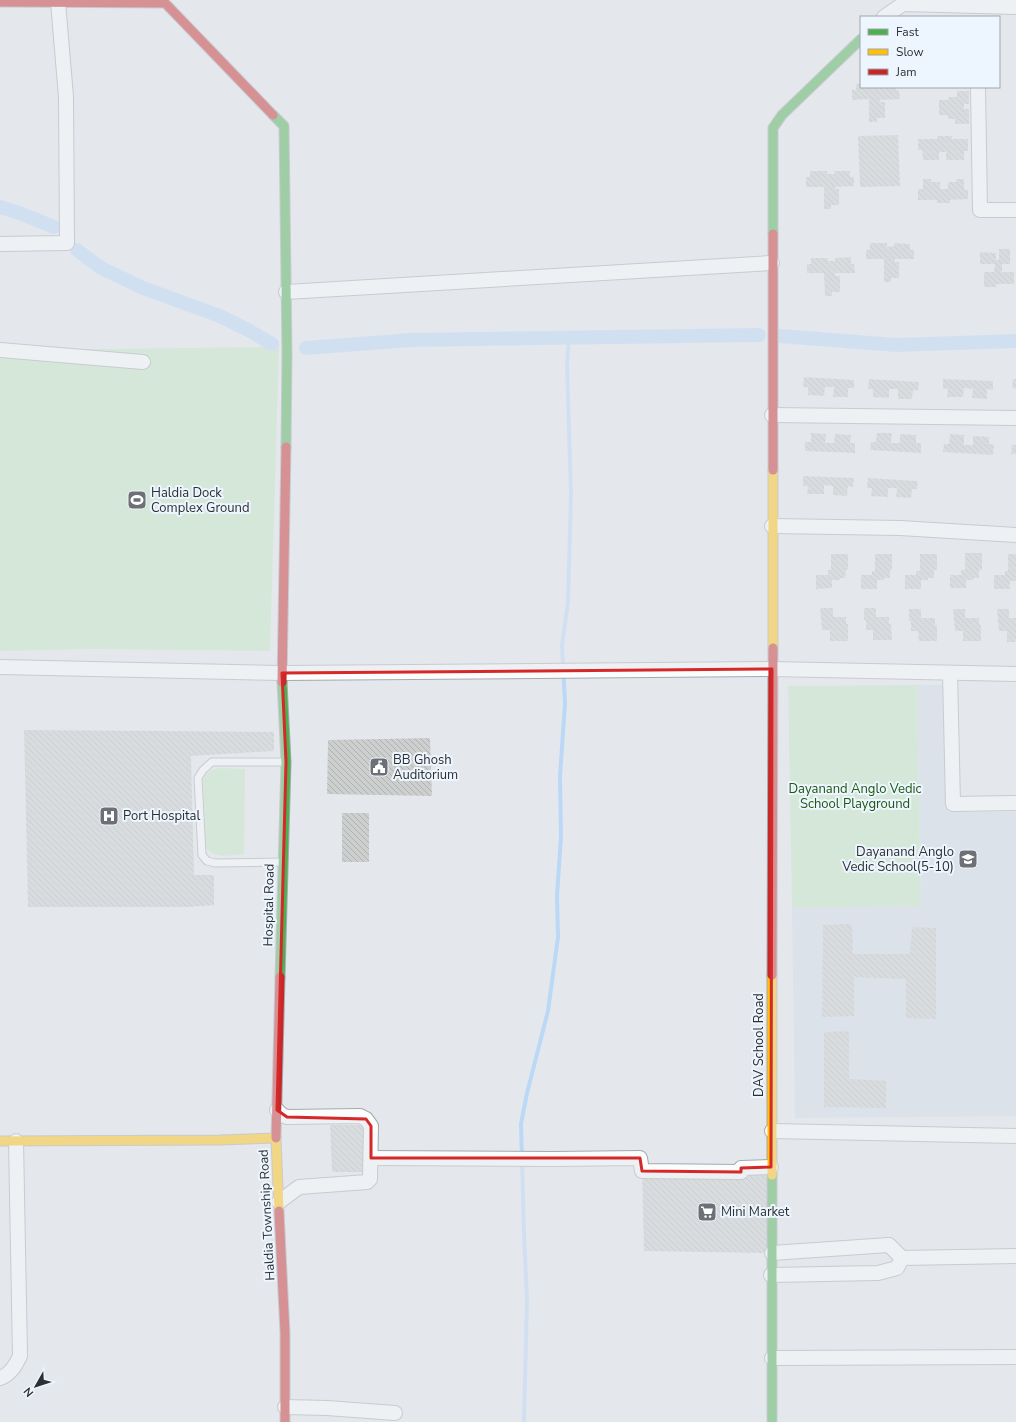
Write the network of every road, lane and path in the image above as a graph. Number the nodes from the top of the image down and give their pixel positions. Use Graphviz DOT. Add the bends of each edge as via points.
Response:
graph roads {
  1 [pos="0,2"];
  2 [pos="58,2"];
  3 [pos="1016,8"];
  4 [pos="976,12"];
  5 [pos="885,16"];
  6 [pos="860,40"];
  7 [pos="978,88"];
  8 [pos="1016,210"];
  9 [pos="0,244"];
  10 [pos="772,263"];
  11 [pos="286,292"];
  12 [pos="0,350"];
  13 [pos="143,362"];
  14 [pos="772,415"];
  15 [pos="1016,418"];
  16 [pos="772,526"];
  17 [pos="1016,535"];
  18 [pos="0,667"];
  19 [pos="772,669"];
  20 [pos="282,673"];
  21 [pos="950,673"];
  22 [pos="1016,674"];
  23 [pos="286,762"];
  24 [pos="1016,804"];
  25 [pos="283,862"];
  26 [pos="277,1110"];
  27 [pos="772,1131"];
  28 [pos="1016,1136"];
  29 [pos="276,1138"];
  30 [pos="0,1141"];
  31 [pos="16,1141"];
  32 [pos="370,1158"];
  33 [pos="772,1167"];
  34 [pos="279,1202"];
  35 [pos="772,1253"];
  36 [pos="1016,1256"];
  37 [pos="902,1258"];
  38 [pos="772,1275"];
  39 [pos="1016,1357"];
  40 [pos="772,1358"];
  41 [pos="0,1378"];
  42 [pos="286,1407"];
  43 [pos="395,1413"];
  44 [pos="286,1422"];
  45 [pos="772,1422"];
  1 -- 2 [label="street, Hospital Road"];
  2 -- 9 [label="street" via="66,97 67,243"];
  2 -- 11 [label="street, Hospital Road" via="165,3 284,126"];
  3 -- 4 [label="street"];
  4 -- 5 [label="street" via="903,4"];
  6 -- 10 [label="street, DAV School Road" via="782,115 773,128"];
  7 -- 8 [label="street" via="980,210"];
  10 -- 11 [label="street"];
  10 -- 14 [label="street, DAV School Road"];
  11 -- 20 [label="street, Hospital Road"];
  12 -- 13 [label="street"];
  14 -- 15 [label="street"];
  14 -- 16 [label="street, DAV School Road"];
  16 -- 17 [label="street" via="900,528"];
  16 -- 19 [label="street, DAV School Road"];
  18 -- 20 [label="street"];
  19 -- 20 [label="street"];
  19 -- 21 [label="street"];
  19 -- 27 [label="street, DAV School Road"];
  20 -- 23 [label="street, Hospital Road"];
  21 -- 22 [label="street"];
  21 -- 24 [label="street" via="953,804"];
  23 -- 25 [label="street, Hospital Road"];
  23 -- 25 [label="lane" via="212,762 202,770 198,778 202,855 207,861"];
  25 -- 26 [label="street, Hospital Road"];
  26 -- 29 [label="street, Hospital Road"];
  26 -- 32 [label="street" via="288,1117 360,1116 366,1119 371,1126"];
  27 -- 28 [label="street"];
  27 -- 33 [label="street, DAV School Road"];
  29 -- 31 [label="street, Haldia Township Road"];
  29 -- 34 [label="street, Haldia Township Road"];
  30 -- 31 [label="street, Haldia Township Road"];
  31 -- 41 [label="street" via="20,1356 15,1366"];
  32 -- 33 [label="street" via="640,1158 642,1171 741,1172 741,1168"];
  32 -- 34 [label="street" via="370,1179 367,1182 299,1187"];
  33 -- 35 [label="street, DAV School Road"];
  34 -- 42 [label="street, Haldia Township Road"];
  35 -- 37 [label="street" via="889,1245"];
  35 -- 38 [label="street, DAV School Road"];
  36 -- 37 [label="street"];
  37 -- 38 [label="street" via="897,1268 878,1273"];
  38 -- 40 [label="street, DAV School Road"];
  39 -- 40 [label="street"];
  40 -- 45 [label="street, DAV School Road"];
  42 -- 43 [label="street"];
  42 -- 44 [label="street, Haldia Township Road"];
}
